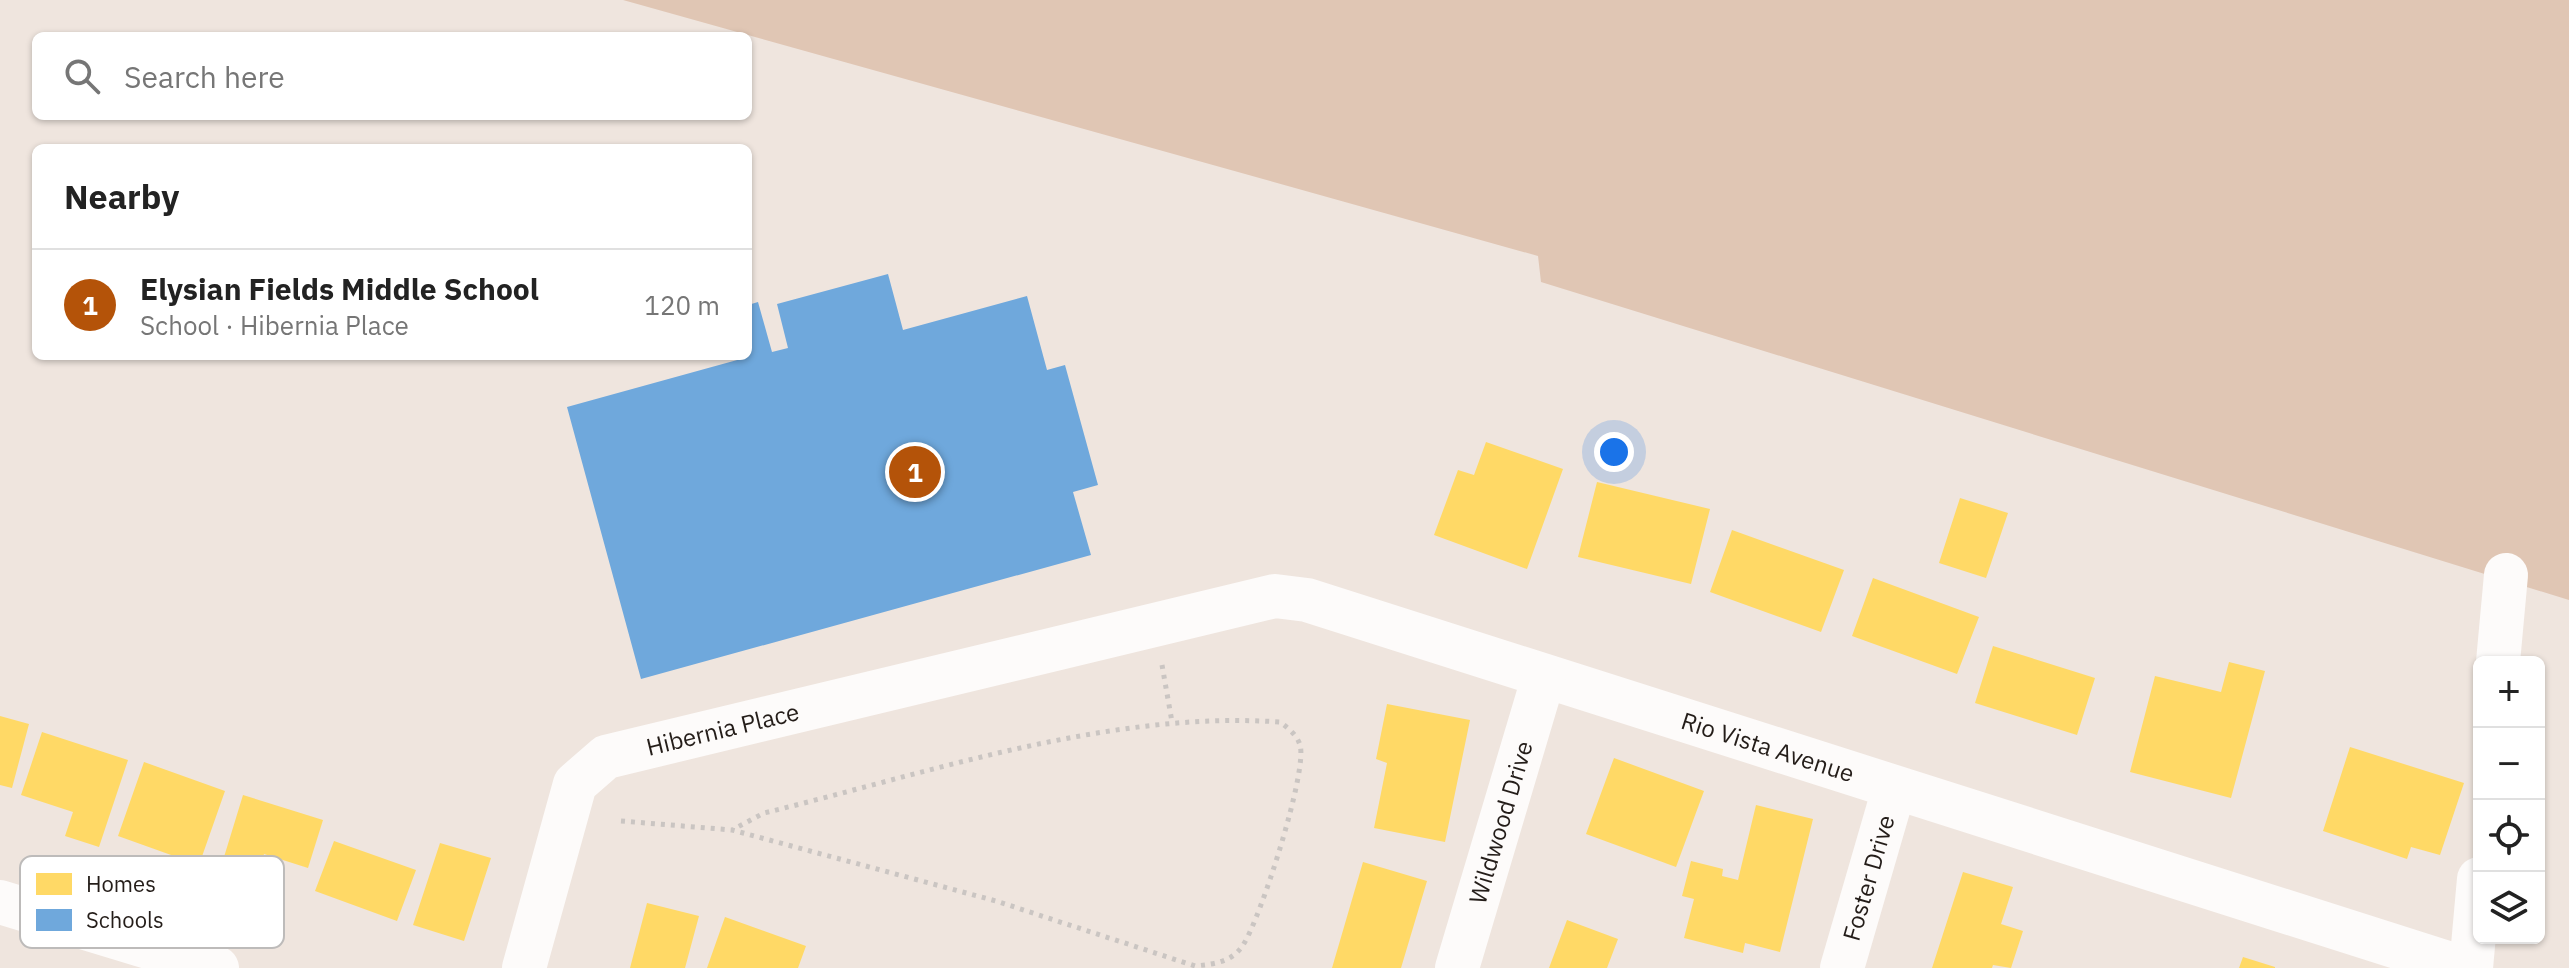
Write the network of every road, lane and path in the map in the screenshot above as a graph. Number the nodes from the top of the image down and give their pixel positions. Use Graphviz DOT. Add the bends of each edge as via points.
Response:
graph roads {
  1 [pos="2506,575"];
  2 [pos="1155,625"];
  3 [pos="1067,645"];
  4 [pos="2499,656"];
  5 [pos="1544,676"];
  6 [pos="1172,723"];
  7 [pos="1894,789"];
  8 [pos="621,821"];
  9 [pos="732,830"];
  10 [pos="0,902"];
  11 [pos="20,908"];
  12 [pos="2473,944"];
  13 [pos="151,948"];
  14 [pos="217,968"];
  15 [pos="524,968"];
  16 [pos="1457,968"];
  17 [pos="1842,968"];
  18 [pos="2463,968"];
  19 [pos="2471,968"];
  1 -- 4 [label="street"];
  2 -- 3 [label="street, Rio Vista Avenue"];
  2 -- 5 [label="street, Rio Vista Avenue" via="1275,596 1307,600"];
  2 -- 6 [label="path"];
  3 -- 15 [label="street, Hibernia Place" via="606,757 575,784"];
  5 -- 7 [label="street, Rio Vista Avenue"];
  5 -- 16 [label="street, Wildwood Drive"];
  6 -- 9 [label="path" via="1057,740 764,813"];
  6 -- 9 [label="path" via="1280,722 1301,746 1295,799 1254,920 1243,945 1223,963 1195,966 996,901"];
  7 -- 17 [label="street, Foster Drive"];
  7 -- 18 [label="street, Rio Vista Avenue"];
  8 -- 9 [label="path"];
  10 -- 11 [label="street"];
  12 -- 19 [label="street"];
  13 -- 14 [label="street"];
}
